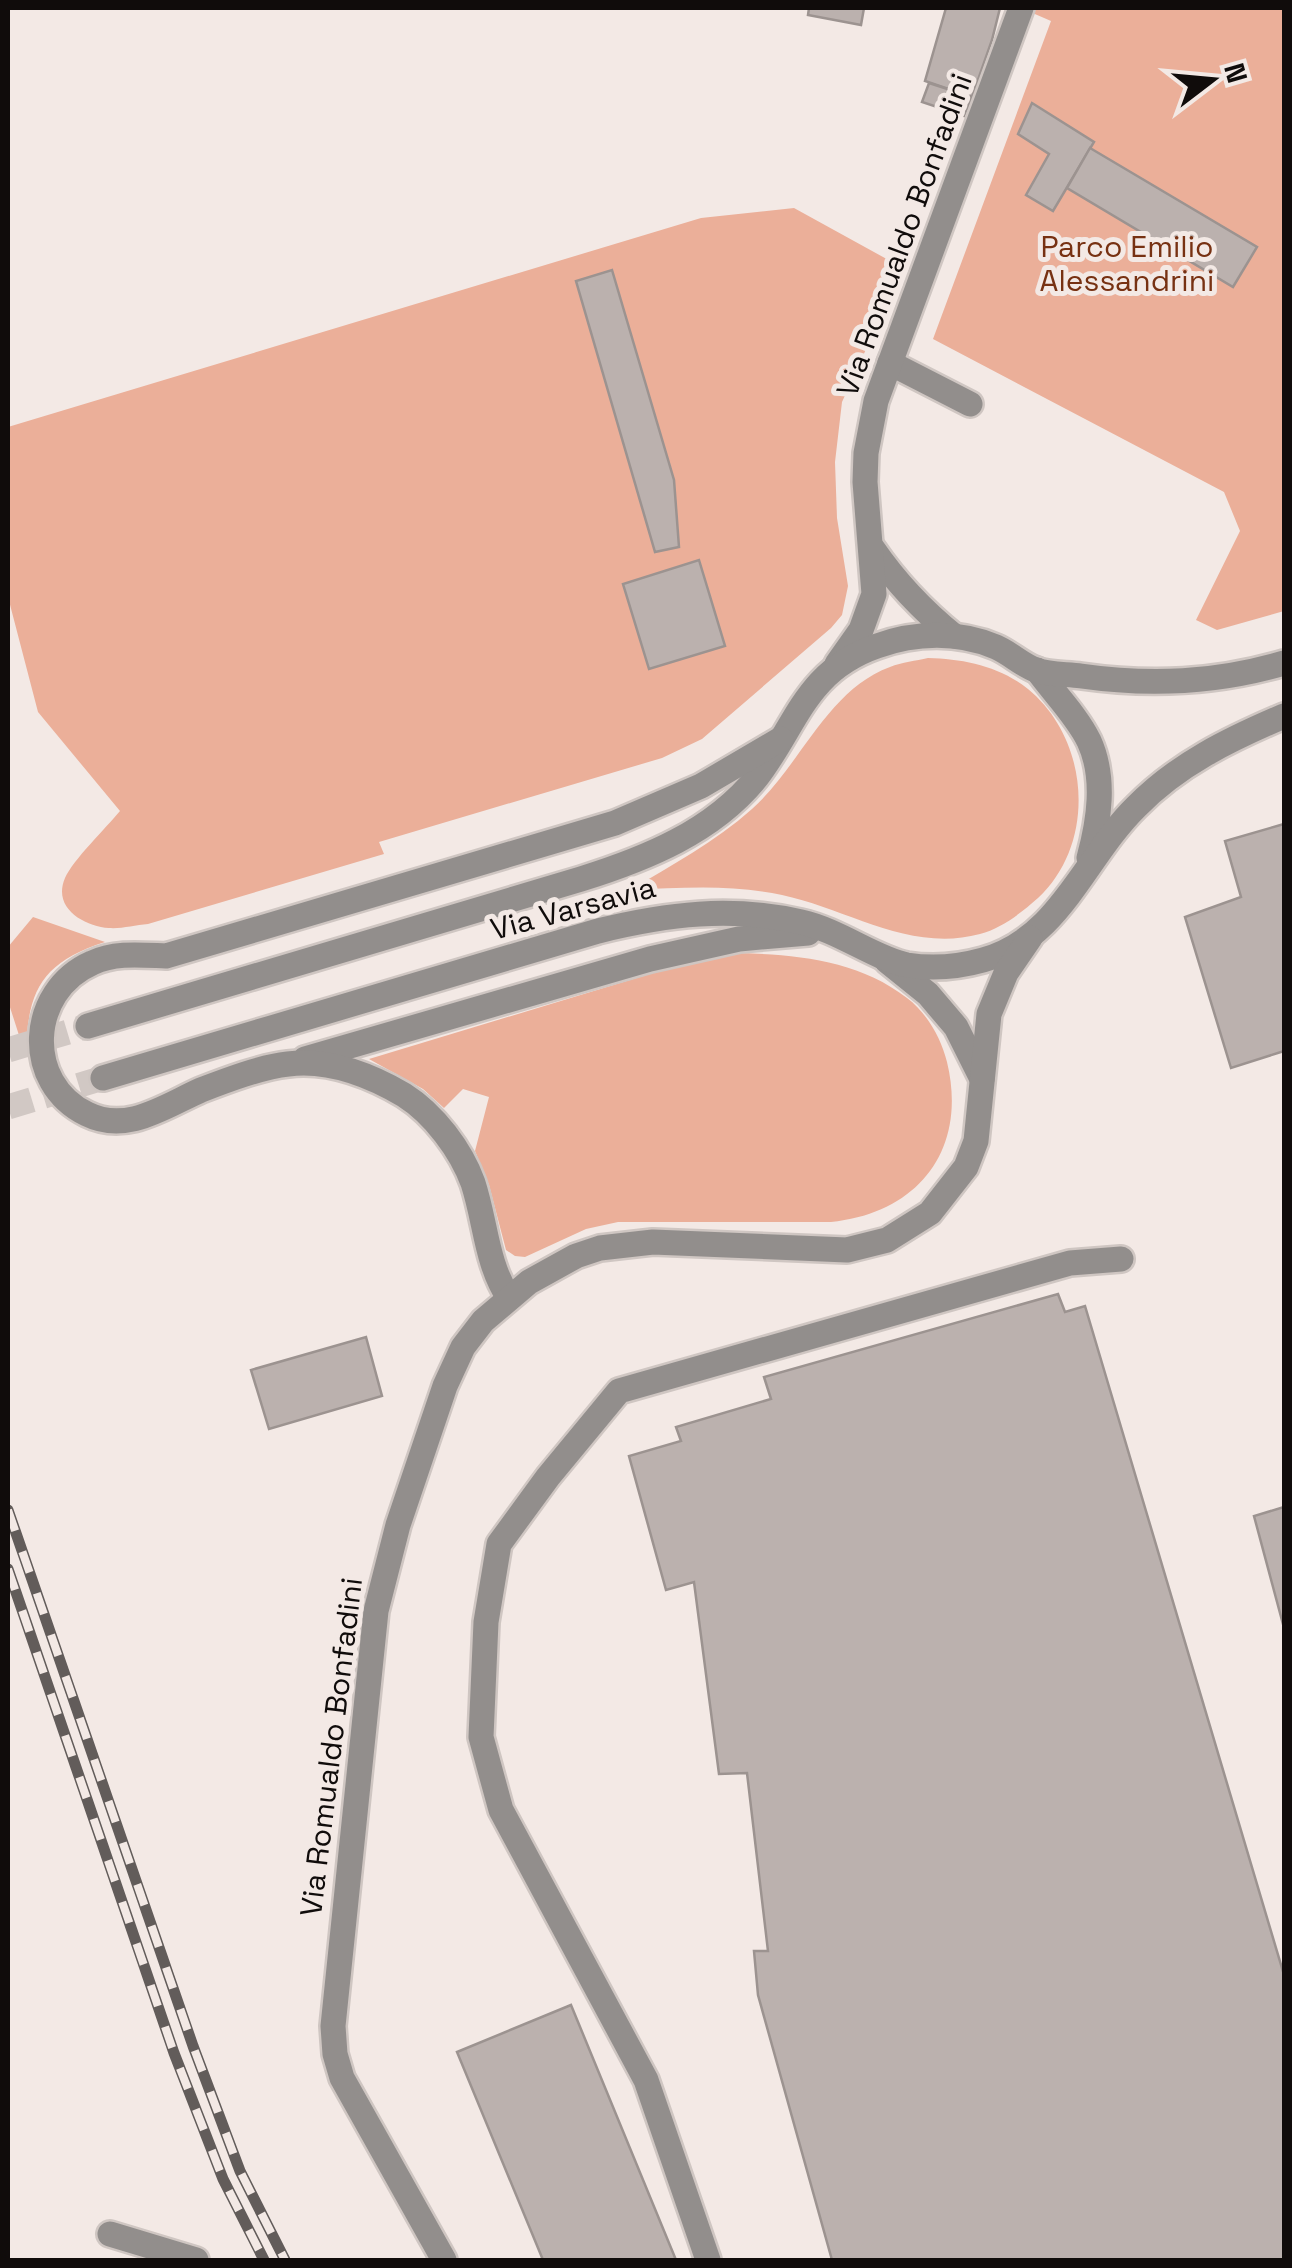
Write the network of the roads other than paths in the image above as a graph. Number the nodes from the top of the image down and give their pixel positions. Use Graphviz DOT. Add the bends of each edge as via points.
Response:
graph roads {
  1 [pos="1021,8"];
  2 [pos="890,363"];
  3 [pos="970,404"];
  4 [pos="872,547"];
  5 [pos="954,636"];
  6 [pos="1284,663"];
  7 [pos="834,668"];
  8 [pos="1037,670"];
  9 [pos="1284,716"];
  10 [pos="781,739"];
  11 [pos="1087,868"];
  12 [pos="838,933"];
  13 [pos="1030,938"];
  14 [pos="871,949"];
  15 [pos="88,1026"];
  16 [pos="285,1064"];
  17 [pos="103,1078"];
  18 [pos="982,1079"];
  19 [pos="1121,1259"];
  20 [pos="509,1298"];
  21 [pos="110,2234"];
  22 [pos="196,2260"];
  23 [pos="444,2260"];
  24 [pos="708,2260"];
  1 -- 2 [label="street, Via Romualdo Bonfadini"];
  2 -- 3 [label="street"];
  2 -- 4 [label="street, Via Romualdo Bonfadini" via="866,453"];
  4 -- 5 [label="street" via="895,582"];
  4 -- 7 [label="street, Via Romualdo Bonfadini" via="874,594 862,630"];
  5 -- 7 [label="street, Via Varsavia" via="921,635 876,646"];
  5 -- 8 [label="street, Via Varsavia" via="995,647"];
  6 -- 8 [label="street, Via Varsavia" via="1172,682"];
  7 -- 10 [label="street, Via Varsavia" via="804,698"];
  8 -- 11 [label="street, Via Varsavia" via="1089,741 1100,782 1099,823"];
  9 -- 11 [label="street, Via Varsavia" via="1167,778 1133,808"];
  10 -- 15 [label="street, Via Varsavia" via="734,800 688,835 632,863"];
  10 -- 16 [label="street, Via Varsavia" via="701,786 615,823 166,956 116,955 88,964 62,984 45,1010 44,1066 59,1092 86,1114 113,1121 141,1118 203,1089"];
  11 -- 13 [label="street, Via Varsavia" via="1063,907"];
  12 -- 14 [label="street, Via Varsavia"];
  12 -- 16 [label="street, Via Varsavia" via="696,948"];
  12 -- 17 [label="street, Via Varsavia" via="738,913 646,919"];
  13 -- 14 [label="street, Via Varsavia" via="986,959 947,967 904,964"];
  13 -- 18 [label="street, Via Romualdo Bonfadini" via="989,1014"];
  14 -- 18 [label="street" via="928,994 956,1027"];
  16 -- 20 [label="street" via="313,1063 376,1080 433,1121 459,1152 473,1184 495,1276"];
  18 -- 20 [label="street, Via Romualdo Bonfadini" via="981,1118 966,1167 930,1213 887,1240 826,1251 627,1243 576,1256"];
  19 -- 24 [label="street" via="1070,1262 619,1391 499,1544 486,1622 481,1737 501,1810 646,2080"];
  20 -- 23 [label="street, Via Romualdo Bonfadini" via="463,1347 386,1564 333,2010 342,2078"];
  21 -- 22 [label="street"];
}
